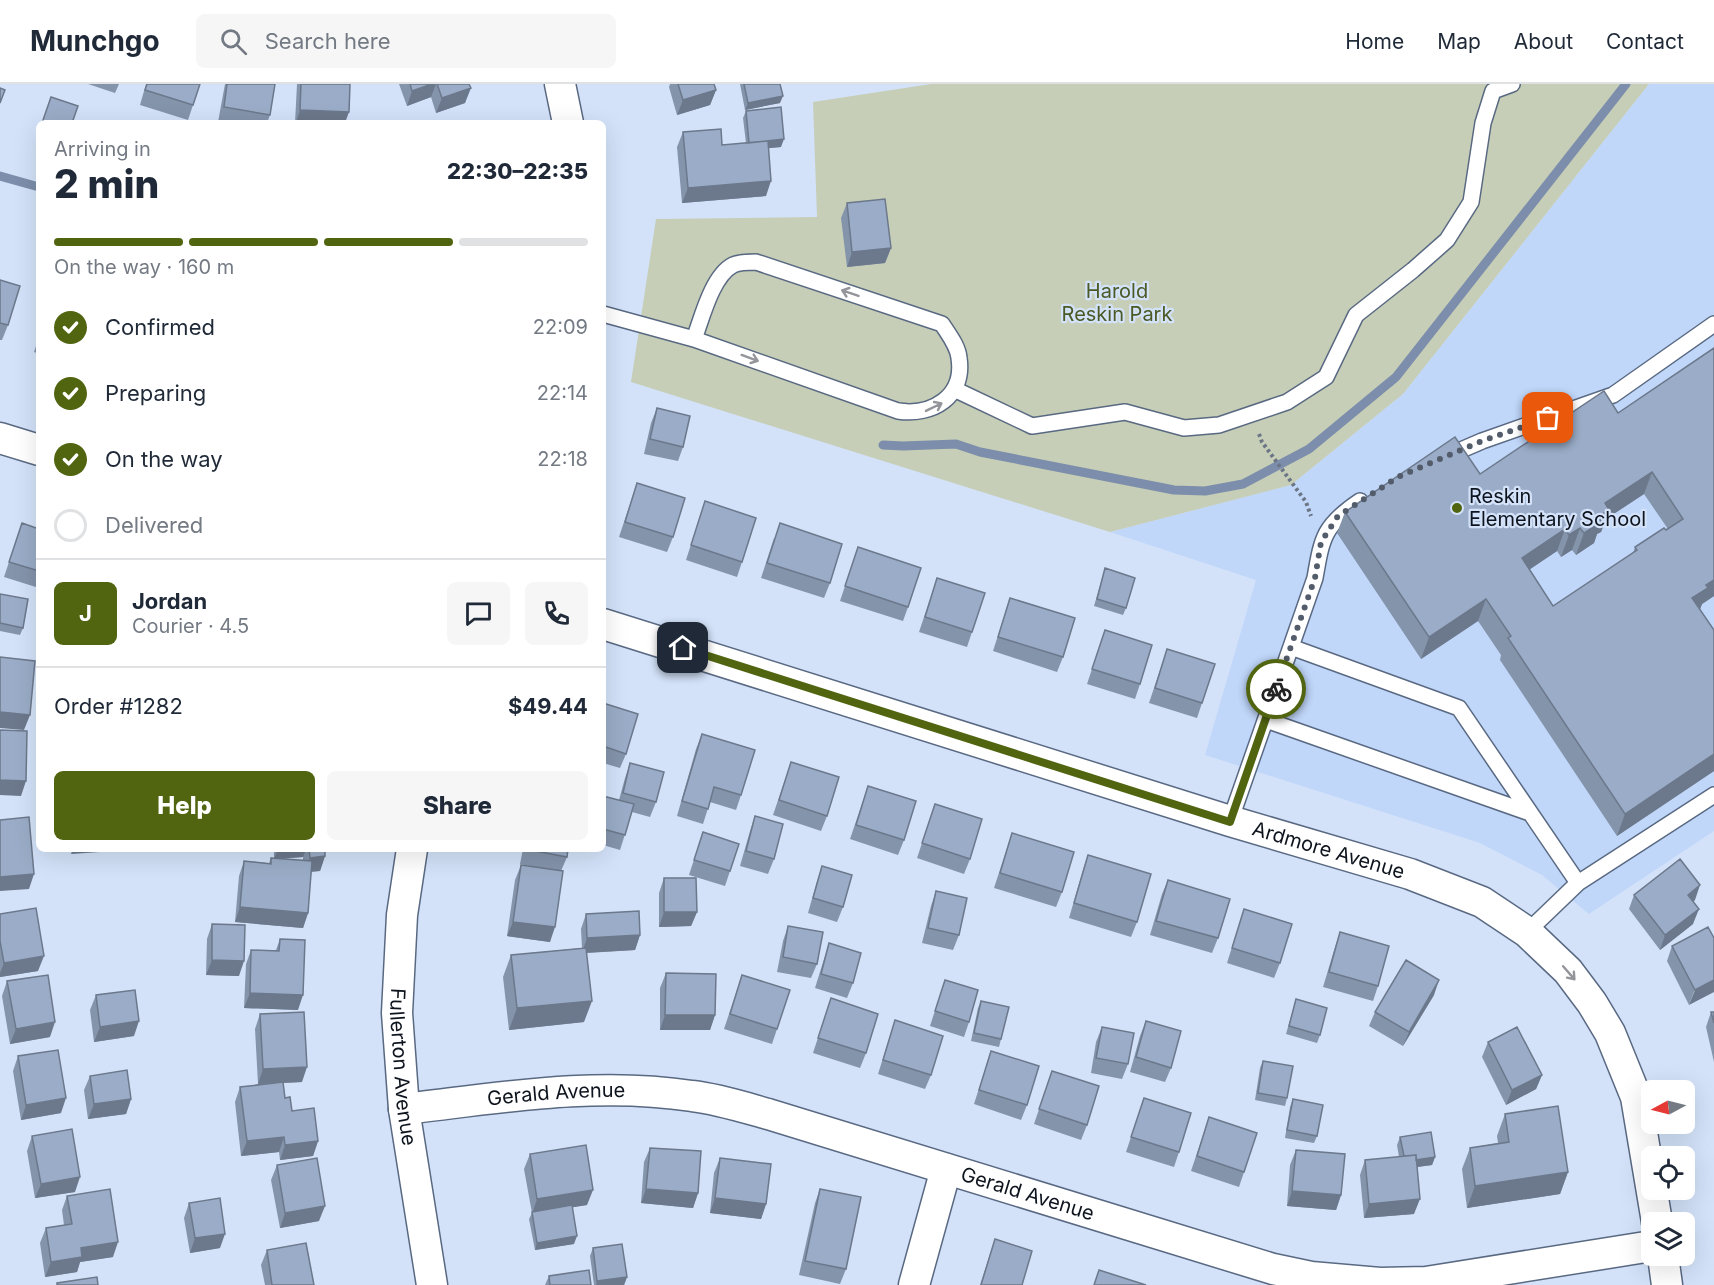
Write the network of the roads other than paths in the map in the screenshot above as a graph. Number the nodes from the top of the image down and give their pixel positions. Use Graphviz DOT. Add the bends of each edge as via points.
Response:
graph roads {
  1 [pos="560,84"];
  2 [pos="1512,84"];
  3 [pos="567,120"];
  4 [pos="606,315"];
  5 [pos="1714,324"];
  6 [pos="694,339"];
  7 [pos="954,389"];
  8 [pos="0,438"];
  9 [pos="36,449"];
  10 [pos="1429,463"];
  11 [pos="1368,496"];
  12 [pos="606,625"];
  13 [pos="1291,647"];
  14 [pos="1266,720"];
  15 [pos="1714,795"];
  16 [pos="1530,813"];
  17 [pos="1230,822"];
  18 [pos="412,852"];
  19 [pos="1578,882"];
  20 [pos="1527,932"];
  21 [pos="404,1109"];
  22 [pos="946,1169"];
  23 [pos="1655,1212"];
  24 [pos="1641,1248"];
  25 [pos="1664,1266"];
  26 [pos="432,1285"];
  27 [pos="914,1285"];
  28 [pos="1667,1285"];
  1 -- 3 [label="street"];
  2 -- 7 [label="lane" via="1493,91 1483,123 1471,202 1447,240 1356,315 1326,377 1287,402 1219,425 1184,428 1125,412 1032,426"];
  4 -- 6 [label="lane"];
  5 -- 10 [label="lane" via="1613,395"];
  6 -- 7 [label="lane, one-way" via="898,411 930,410 944,402"];
  7 -- 6 [label="lane, one-way" via="959,357 942,324 756,262 735,264 725,271 714,286"];
  8 -- 9 [label="street"];
  11 -- 13 [label="lane" via="1338,516 1321,542 1315,578"];
  12 -- 17 [label="street, Ardmore Avenue"];
  13 -- 14 [label="lane"];
  13 -- 16 [label="lane" via="1459,708"];
  14 -- 16 [label="lane"];
  14 -- 17 [label="lane"];
  15 -- 19 [label="lane"];
  16 -- 19 [label="lane"];
  17 -- 20 [label="street, Ardmore Avenue" via="1410,874 1482,902"];
  18 -- 21 [label="street, Fullerton Avenue" via="402,915 397,1013"];
  19 -- 20 [label="lane"];
  20 -- 23 [label="street, Ardmore Avenue, one-way" via="1568,971 1610,1033 1636,1097"];
  21 -- 22 [label="street, Gerald Avenue" via="552,1092 623,1090 692,1095 768,1114"];
  21 -- 26 [label="street, Fullerton Avenue"];
  22 -- 24 [label="street, Gerald Avenue" via="1273,1269 1311,1277 1426,1282"];
  22 -- 27 [label="street"];
  25 -- 28 [label="street"];
}
